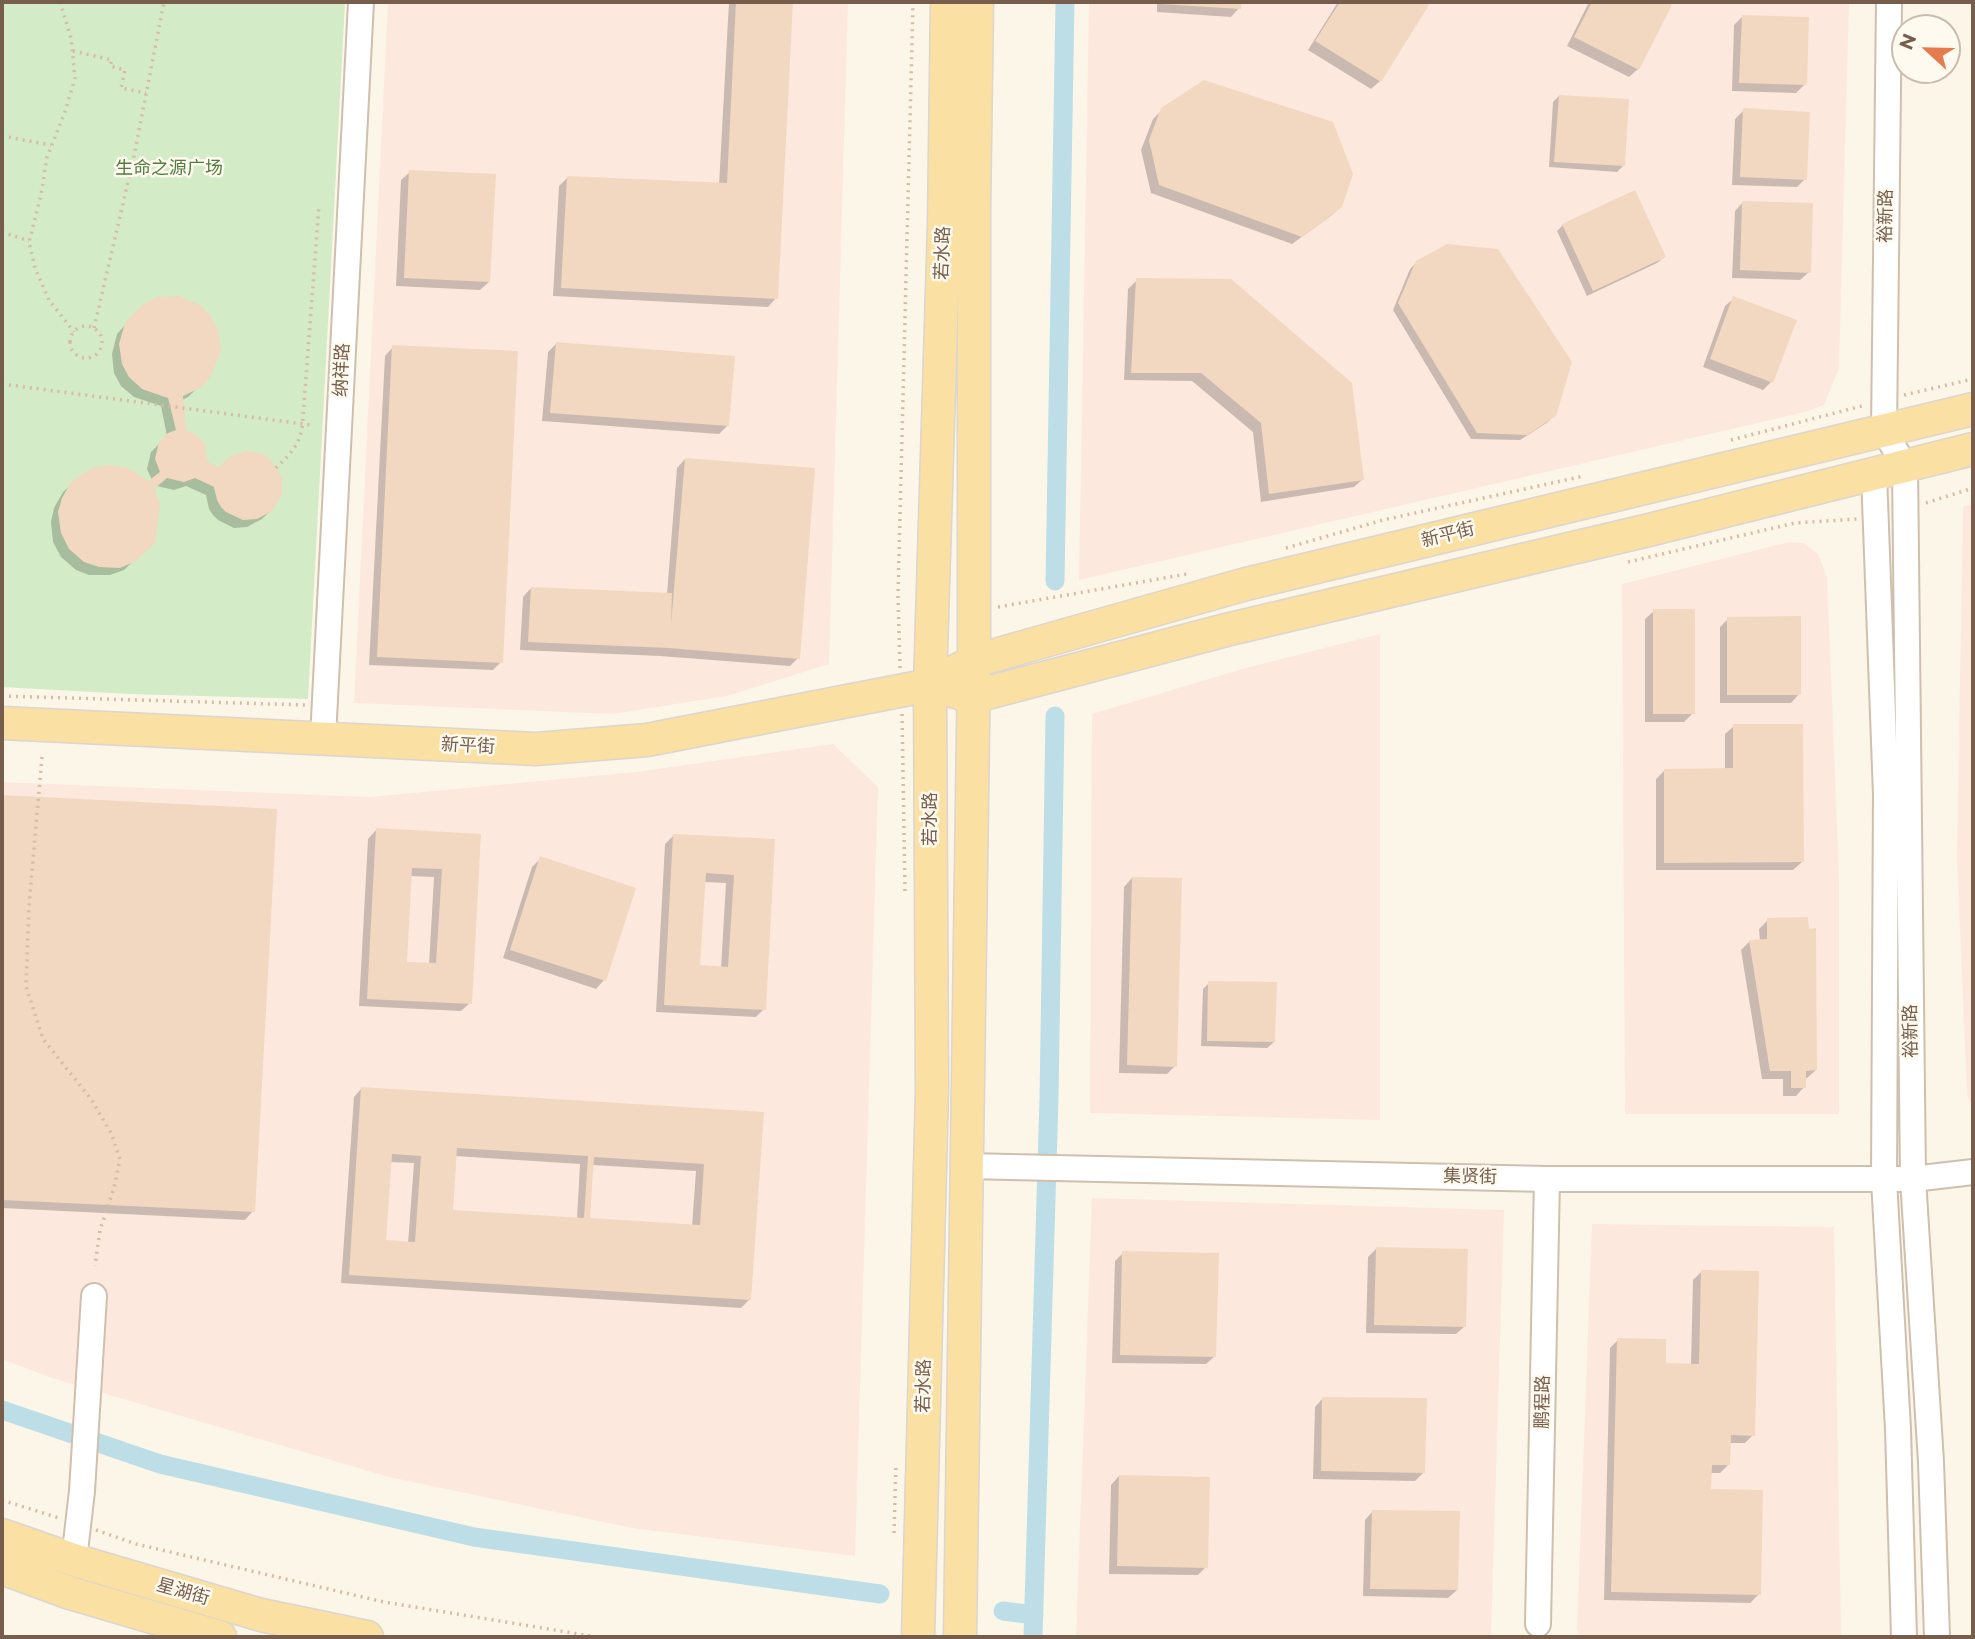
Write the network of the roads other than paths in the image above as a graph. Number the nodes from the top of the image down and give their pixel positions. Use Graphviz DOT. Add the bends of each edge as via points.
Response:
graph roads {
  1 [pos="361,2"];
  2 [pos="947,2"];
  3 [pos="977,2"];
  4 [pos="1889,2"];
  5 [pos="1973,409"];
  6 [pos="1884,415"];
  7 [pos="1973,449"];
  8 [pos="1905,467"];
  9 [pos="1874,474"];
  10 [pos="974,661"];
  11 [pos="915,688"];
  12 [pos="972,697"];
  13 [pos="2,723"];
  14 [pos="323,738"];
  15 [pos="966,1166"];
  16 [pos="1973,1172"];
  17 [pos="1547,1179"];
  18 [pos="1884,1180"];
  19 [pos="1913,1180"];
  20 [pos="94,1296"];
  21 [pos="2,1535"];
  22 [pos="74,1560"];
  23 [pos="2,1568"];
  24 [pos="1538,1624"];
  25 [pos="220,1637"];
  26 [pos="368,1637"];
  27 [pos="918,1637"];
  28 [pos="960,1637"];
  29 [pos="1904,1637"];
  30 [pos="1937,1637"];
  1 -- 14 [label="street, 纳祥路"];
  2 -- 11 [label="main road, 若水路" via="944,225"];
  3 -- 10 [label="main road, 若水路"];
  4 -- 6 [label="street, 裕新路"];
  5 -- 6 [label="main road, 新平街"];
  6 -- 8 [label="street, 裕新路"];
  6 -- 9 [label="main road, 裕新路"];
  6 -- 10 [label="main road, 新平街"];
  7 -- 8 [label="main road"];
  8 -- 9 [label="main road"];
  8 -- 19 [label="street, 裕新路"];
  9 -- 12 [label="main road" via="1226,630"];
  9 -- 18 [label="street, 裕新路" via="1886,795"];
  10 -- 11 [label="main road, 新平街"];
  10 -- 12 [label="main road, 若水路"];
  11 -- 12 [label="main road, 新平街"];
  11 -- 14 [label="main road, 新平街" via="633,742 536,749"];
  11 -- 27 [label="main road, 若水路" via="932,1090"];
  12 -- 15 [label="main road, 若水路"];
  13 -- 14 [label="main road, 新平街"];
  15 -- 17 [label="street, 集贤街"];
  15 -- 28 [label="main road, 若水路"];
  16 -- 19 [label="street, 集贤街"];
  17 -- 18 [label="street, 集贤街"];
  17 -- 24 [label="street, 鹏程路"];
  18 -- 19 [label="street, 集贤街"];
  18 -- 29 [label="street, 裕新路"];
  19 -- 30 [label="street, 裕新路"];
  20 -- 22 [label="street"];
  21 -- 22 [label="main road, 星湖街"];
  22 -- 26 [label="main road, 星湖街" via="261,1615"];
  23 -- 25 [label="main road, 星湖街"];
}
